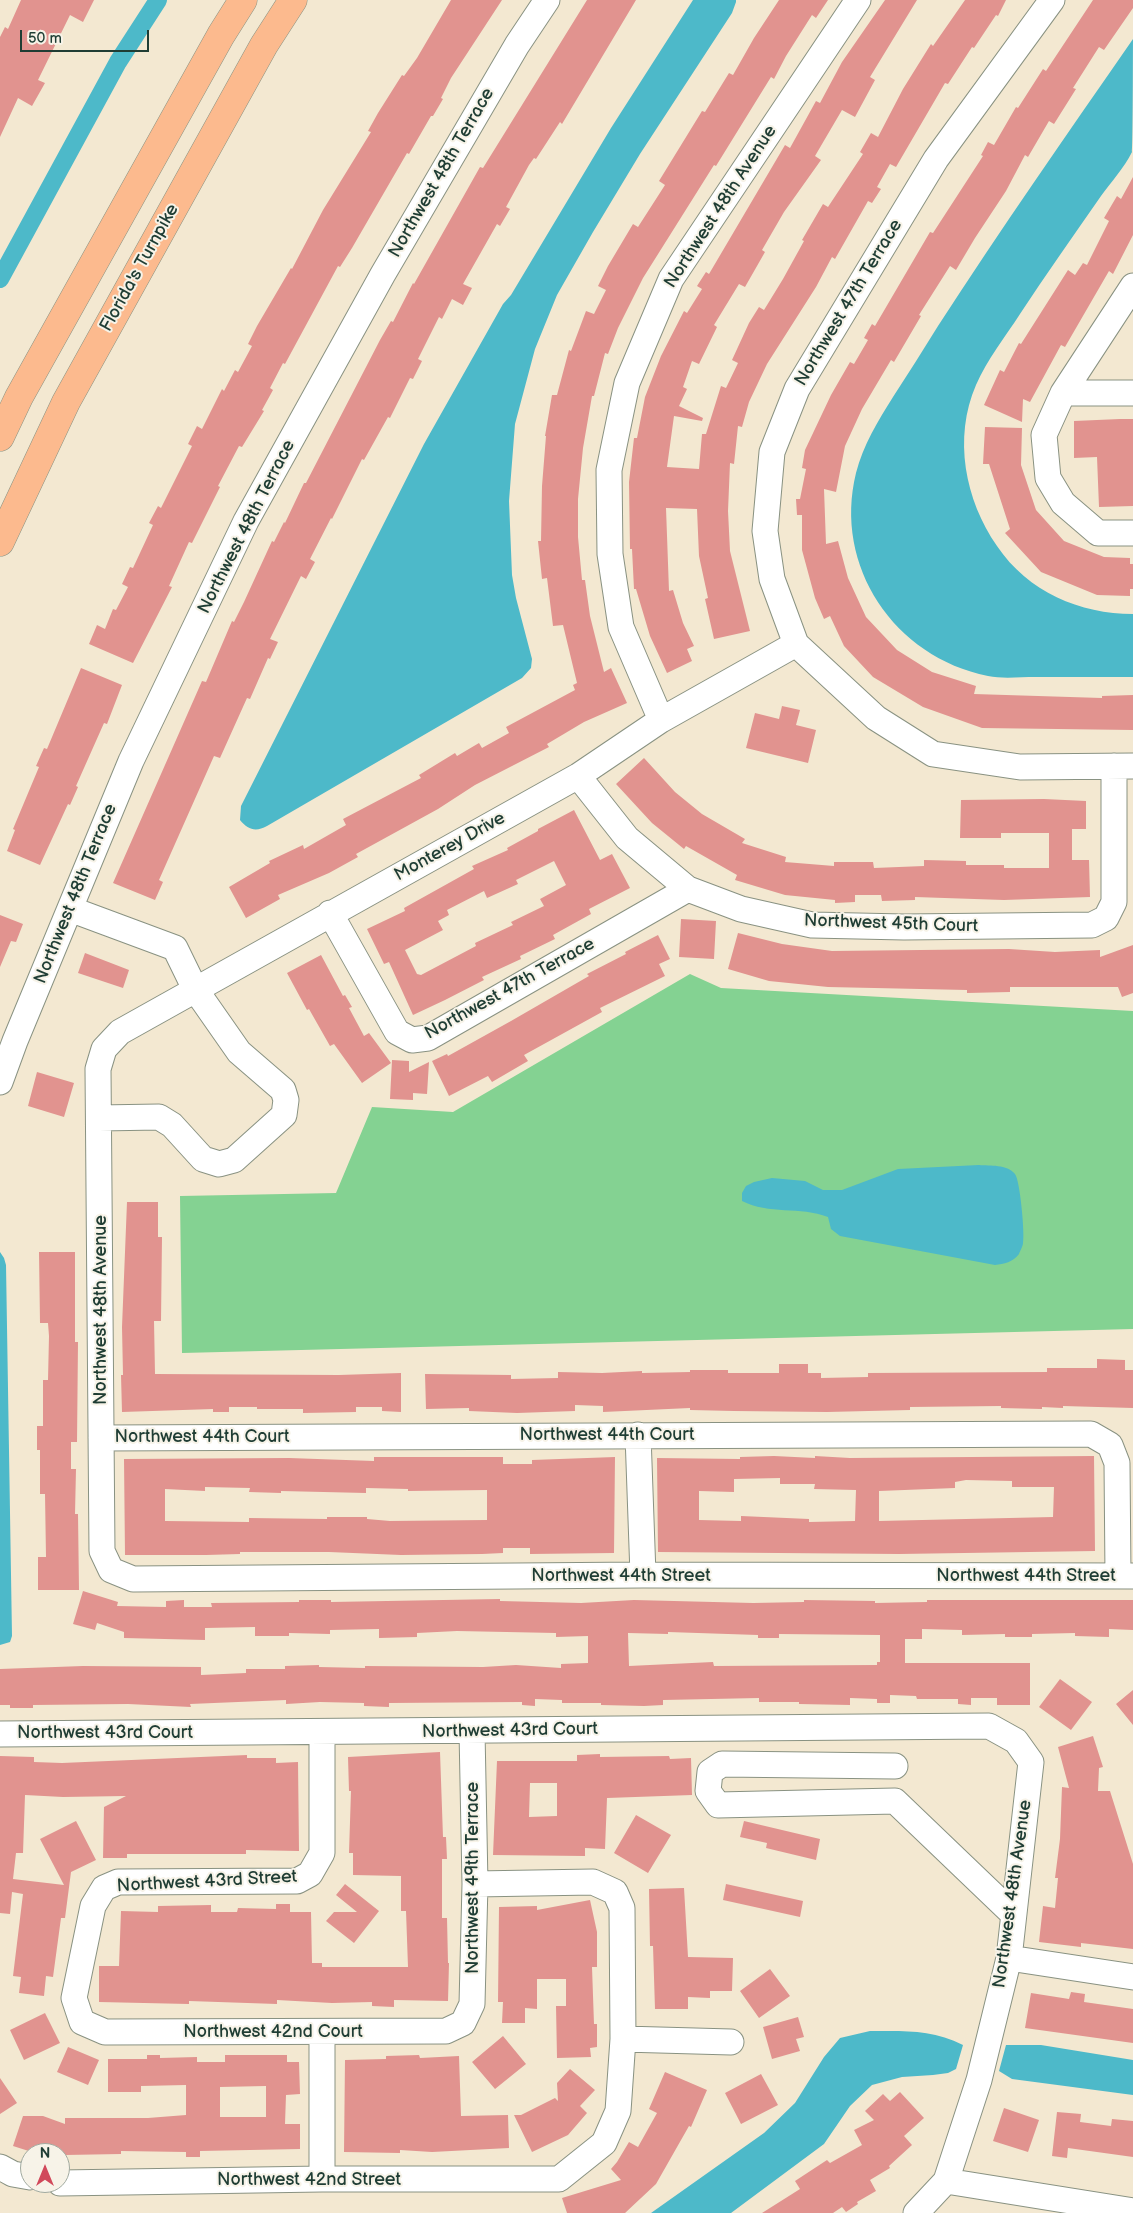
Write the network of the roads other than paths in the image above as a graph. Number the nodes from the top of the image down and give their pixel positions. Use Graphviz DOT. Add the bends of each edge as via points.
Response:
graph roads {
  1 [pos="243,0"];
  2 [pos="293,0"];
  3 [pos="547,0"];
  4 [pos="858,0"];
  5 [pos="1052,0"];
  6 [pos="1133,286"];
  7 [pos="1062,393"];
  8 [pos="1133,393"];
  9 [pos="0,437"];
  10 [pos="1133,534"];
  11 [pos="0,542"];
  12 [pos="796,644"];
  13 [pos="661,720"];
  14 [pos="1123,766"];
  15 [pos="578,776"];
  16 [pos="688,889"];
  17 [pos="70,909"];
  18 [pos="330,913"];
  19 [pos="195,989"];
  20 [pos="104,1049"];
  21 [pos="0,1082"];
  22 [pos="99,1118"];
  23 [pos="638,1434"];
  24 [pos="101,1438"];
  25 [pos="111,1570"];
  26 [pos="643,1575"];
  27 [pos="1125,1576"];
  28 [pos="895,1727"];
  29 [pos="472,1731"];
  30 [pos="322,1732"];
  31 [pos="0,1734"];
  32 [pos="1016,1741"];
  33 [pos="895,1766"];
  34 [pos="895,1800"];
  35 [pos="475,1884"];
  36 [pos="1014,1914"];
  37 [pos="1008,1958"];
  38 [pos="1133,1977"];
  39 [pos="82,2022"];
  40 [pos="463,2023"];
  41 [pos="322,2032"];
  42 [pos="623,2039"];
  43 [pos="731,2042"];
  44 [pos="0,2167"];
  45 [pos="20,2175"];
  46 [pos="322,2179"];
  47 [pos="946,2180"];
  48 [pos="70,2182"];
  49 [pos="1133,2211"];
  50 [pos="916,2213"];
  1 -- 9 [label="highway" via="24,388"];
  2 -- 11 [label="highway, Florida's Turnpike" via="264,45 66,402"];
  3 -- 17 [label="street, Northwest 48th Terrace" via="383,274 246,521 131,761"];
  4 -- 13 [label="street, Northwest 48th Avenue" via="671,279 627,383 609,470 610,554 621,627"];
  5 -- 12 [label="street, Northwest 47th Terrace" via="936,159 798,388 772,452 765,531 772,579"];
  6 -- 7 [label="street"];
  7 -- 8 [label="street"];
  7 -- 10 [label="street" via="1044,435 1048,478 1063,503 1098,533"];
  12 -- 13 [label="street, Monterey Drive"];
  12 -- 14 [label="street" via="876,718 933,754 1020,767"];
  13 -- 15 [label="street, Monterey Drive"];
  14 -- 16 [label="street, Northwest 45th Court" via="1114,902 1106,918 1092,925 812,925 741,909"];
  15 -- 16 [label="street, Northwest 45th Court" via="628,838"];
  15 -- 18 [label="street, Monterey Drive"];
  16 -- 18 [label="street, Northwest 47th Terrace" via="428,1038 412,1040 398,1032"];
  17 -- 19 [label="street" via="174,948"];
  17 -- 21 [label="street, Northwest 48th Terrace"];
  18 -- 19 [label="street, Monterey Drive"];
  19 -- 20 [label="street, Monterey Drive" via="120,1032"];
  19 -- 22 [label="street" via="239,1052 283,1090 286,1100 284,1115 234,1160 219,1164 203,1159 172,1125 159,1117"];
  20 -- 22 [label="street, Northwest 48th Avenue" via="98,1069"];
  22 -- 24 [label="street, Northwest 48th Avenue"];
  23 -- 24 [label="street, Northwest 44th Court"];
  23 -- 26 [label="street"];
  23 -- 27 [label="street, Northwest 44th Court" via="1092,1434 1110,1445 1117,1463"];
  24 -- 25 [label="street, Northwest 48th Avenue" via="102,1551"];
  25 -- 26 [label="street, Northwest 44th Street" via="133,1579"];
  26 -- 27 [label="street, Northwest 44th Street"];
  28 -- 29 [label="street, Northwest 43rd Court"];
  28 -- 32 [label="street, Northwest 43rd Court" via="989,1726"];
  28 -- 33 [label="street"];
  29 -- 30 [label="street, Northwest 43rd Court"];
  29 -- 35 [label="street, Northwest 49th Terrace"];
  30 -- 31 [label="street, Northwest 43rd Court"];
  30 -- 39 [label="street, Northwest 43rd Street" via="322,1853 310,1874 297,1881 118,1882 104,1888 93,1906 74,1998"];
  32 -- 36 [label="street, Northwest 48th Avenue" via="1031,1762"];
  33 -- 34 [label="street"];
  33 -- 34 [label="street" via="722,1764 710,1772 708,1791 718,1804"];
  34 -- 36 [label="street"];
  35 -- 40 [label="street, Northwest 49th Terrace" via="472,2004"];
  35 -- 42 [label="street" via="593,1882 614,1892 622,1908"];
  36 -- 37 [label="street, Northwest 48th Avenue"];
  37 -- 38 [label="street"];
  37 -- 47 [label="street, Northwest 48th Avenue" via="979,2080"];
  39 -- 41 [label="street, Northwest 42nd Court" via="105,2032"];
  40 -- 41 [label="street, Northwest 42nd Court" via="446,2031"];
  41 -- 46 [label="street"];
  42 -- 43 [label="street"];
  42 -- 46 [label="street, Northwest 42nd Street" via="618,2112 604,2143 559,2179"];
  44 -- 45 [label="street"];
  46 -- 48 [label="street, Northwest 42nd Street"];
  47 -- 49 [label="street"];
  47 -- 50 [label="street, Northwest 48th Avenue"];
}
